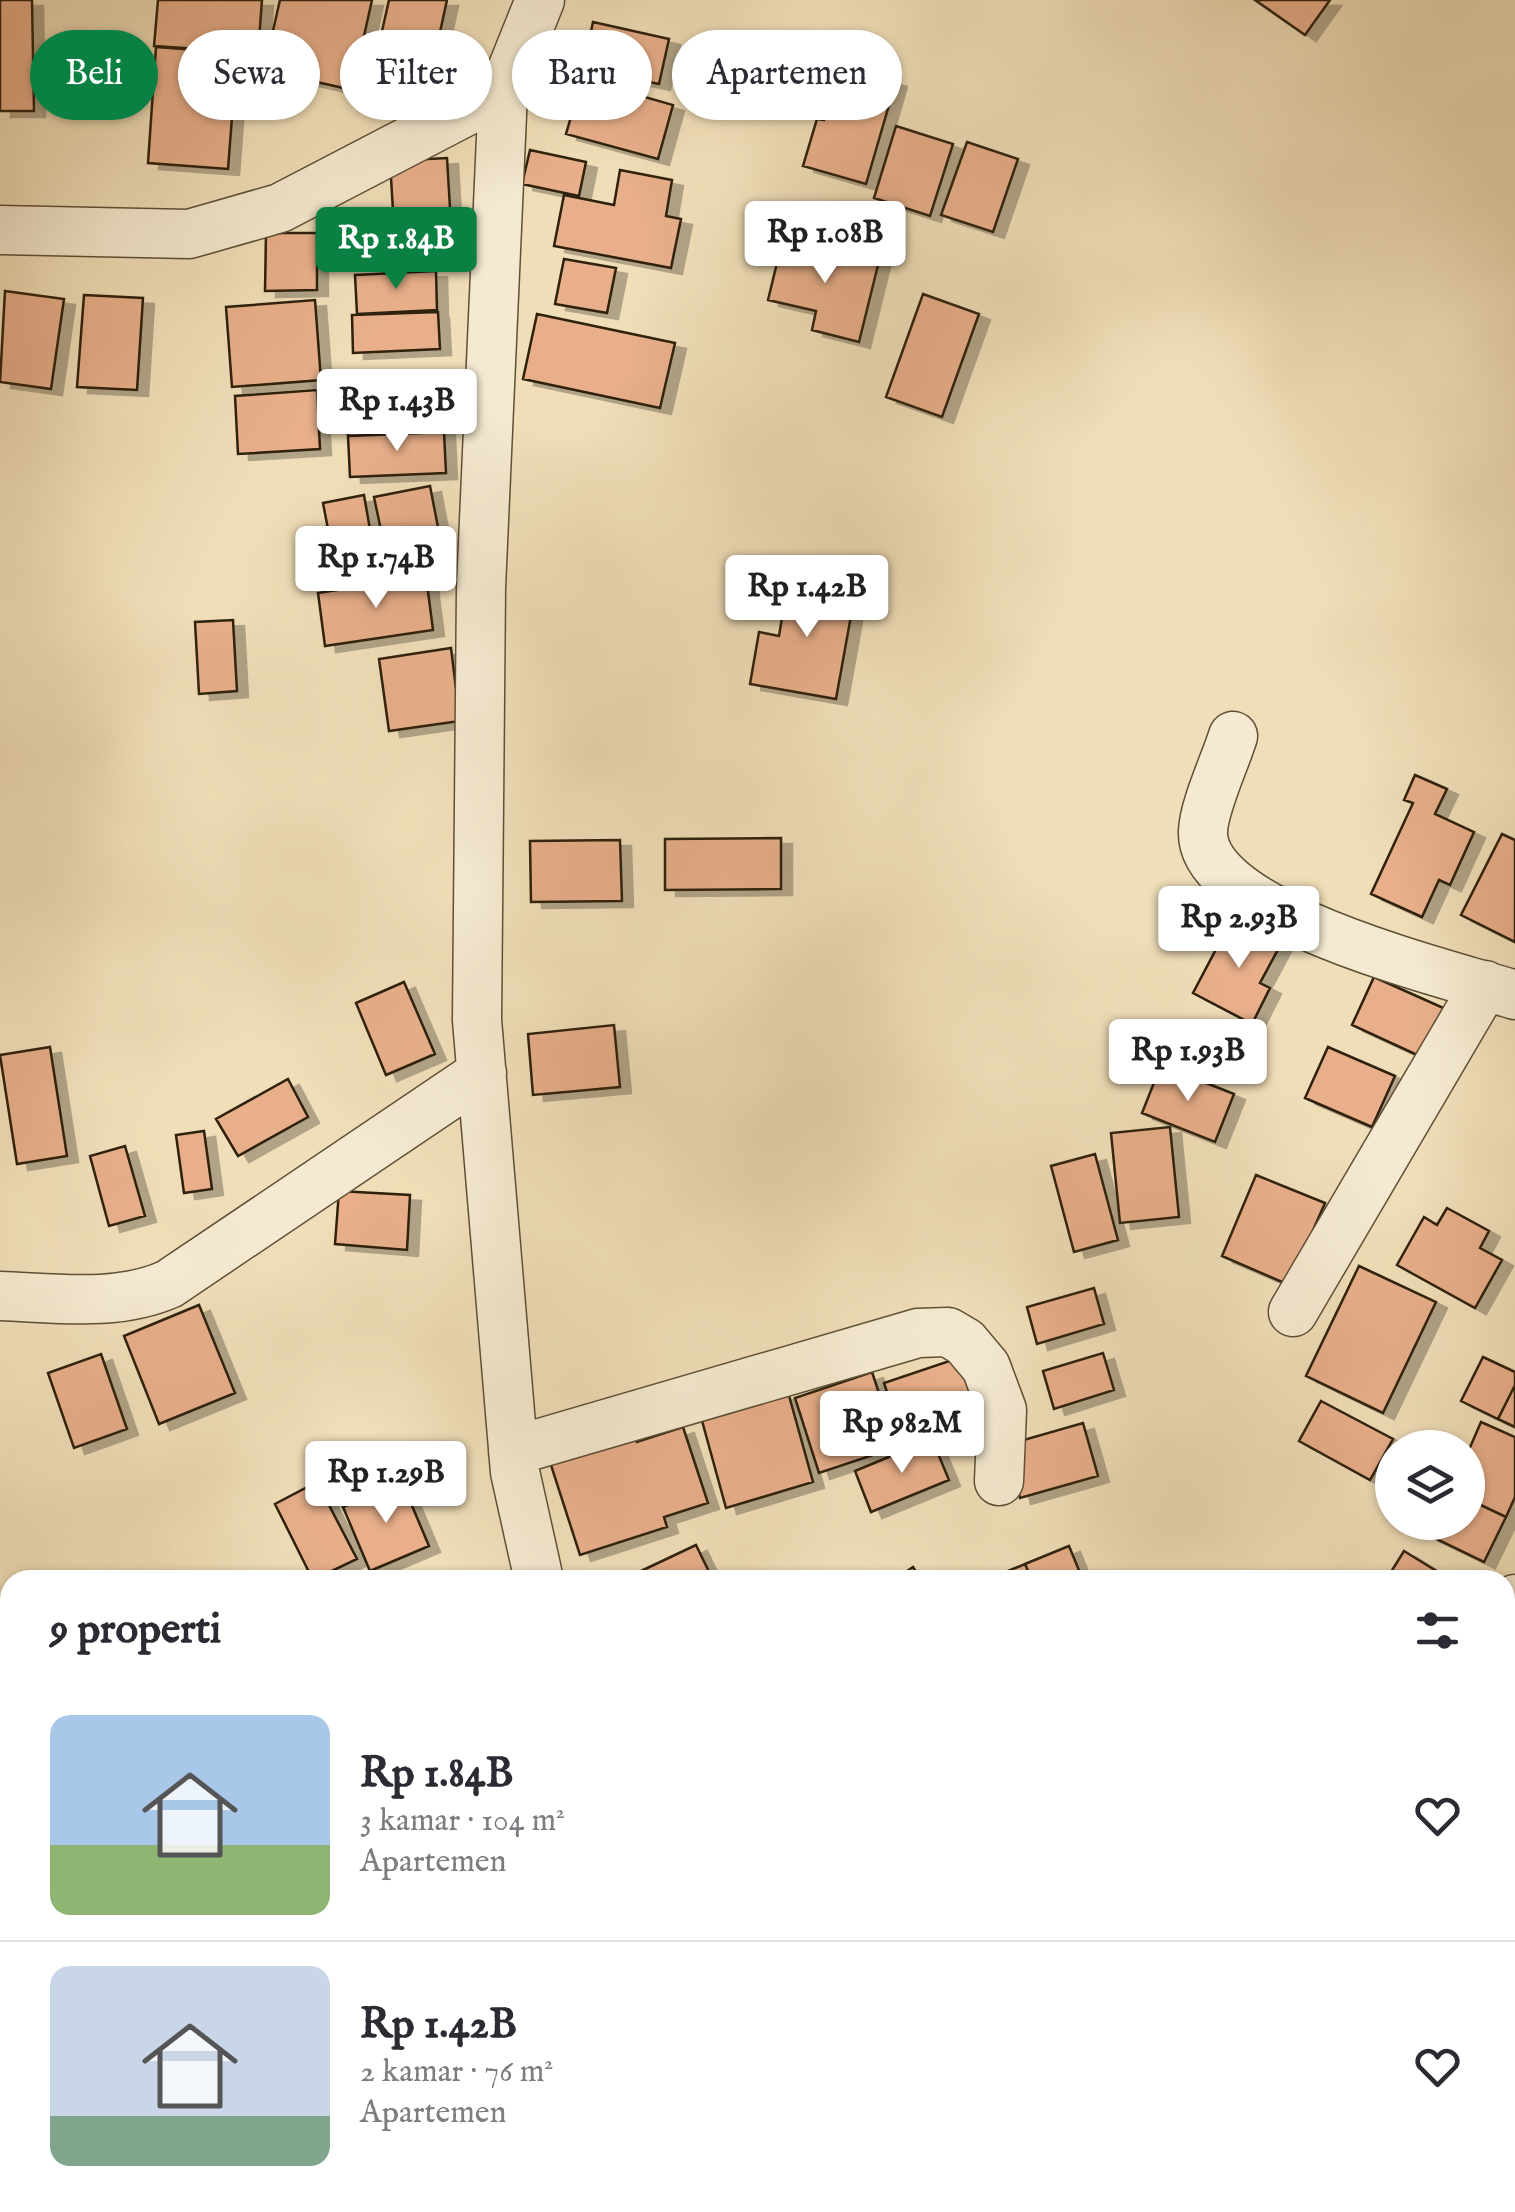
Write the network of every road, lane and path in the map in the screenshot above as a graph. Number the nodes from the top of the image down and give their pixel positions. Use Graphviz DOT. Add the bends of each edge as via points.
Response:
graph roads {
  1 [pos="540,0"];
  2 [pos="503,92"];
  3 [pos="0,230"];
  4 [pos="1233,736"];
  5 [pos="1500,990"];
  6 [pos="482,1073"];
  7 [pos="0,1296"];
  8 [pos="1293,1312"];
  9 [pos="513,1451"];
  10 [pos="999,1480"];
  11 [pos="537,1570"];
  1 -- 2 [label="street"];
  2 -- 3 [label="street" via="280,208 189,234"];
  2 -- 6 [label="street" via="481,588"];
  4 -- 5 [label="street" via="1203,832 1210,862 1242,893 1324,934"];
  5 -- 8 [label="street"];
  6 -- 7 [label="street" via="148,1294"];
  6 -- 9 [label="street"];
  9 -- 10 [label="street" via="918,1333 948,1332 986,1367 1002,1410"];
  9 -- 11 [label="street"];
}
